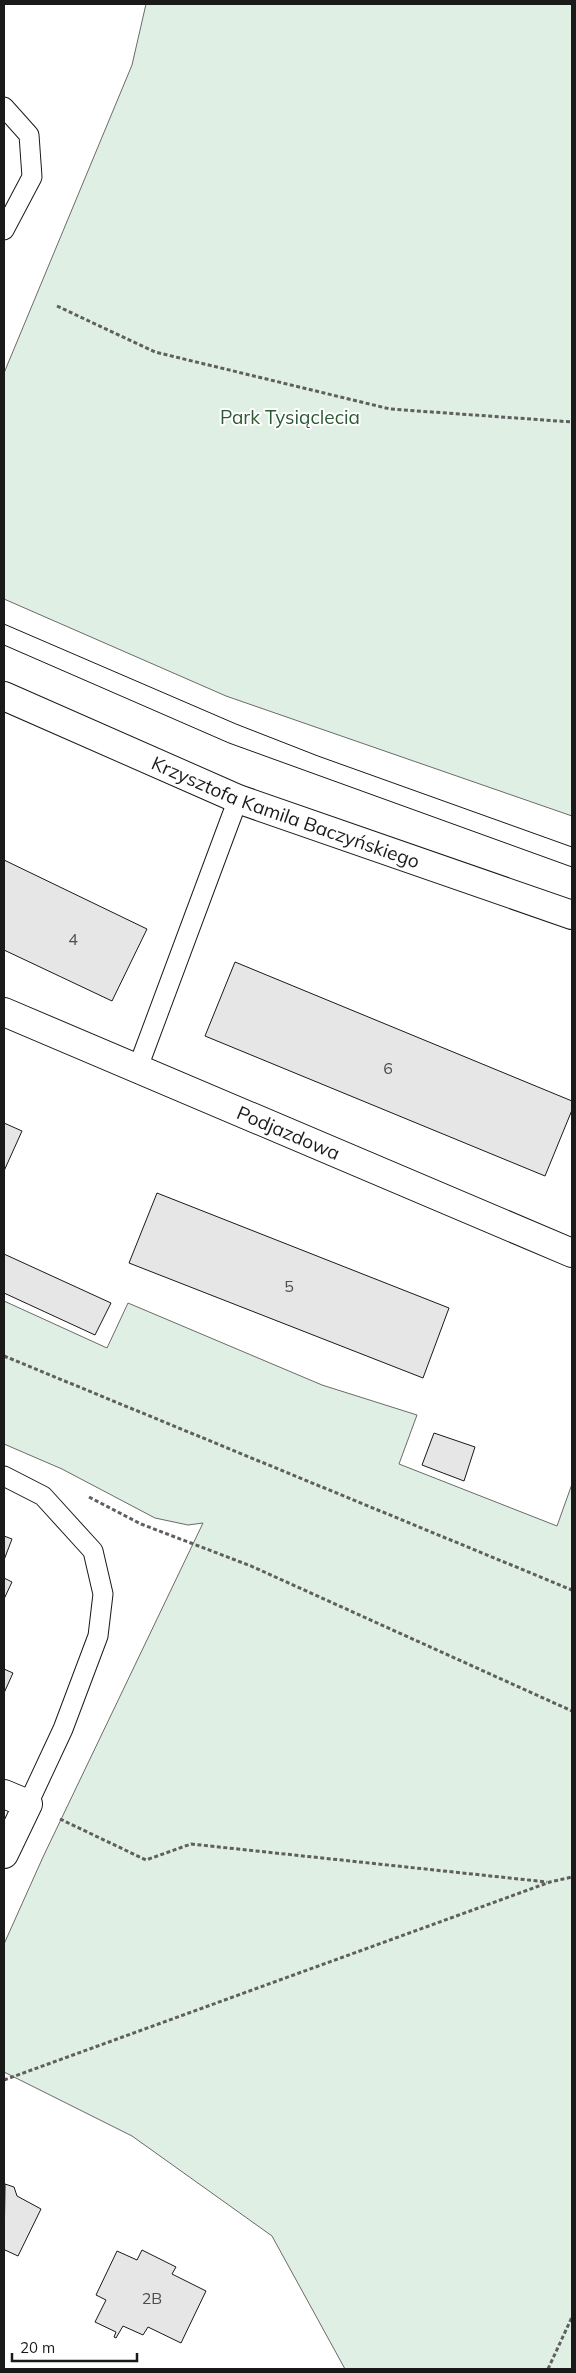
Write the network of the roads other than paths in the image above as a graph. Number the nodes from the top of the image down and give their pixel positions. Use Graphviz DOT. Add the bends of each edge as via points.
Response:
graph roads {
  1 [pos="4,107"];
  2 [pos="4,230"];
  3 [pos="4,696"];
  4 [pos="238,799"];
  5 [pos="572,915"];
  6 [pos="4,1012"];
  7 [pos="137,1070"];
  8 [pos="572,1253"];
  9 [pos="4,1476"];
  10 [pos="16,1799"];
  11 [pos="4,1854"];
  1 -- 2 [label="lane" via="29,135 32,177"];
  3 -- 4 [label="street, Krzysztofa Kamila Baczyńskiego"];
  4 -- 5 [label="street, Krzysztofa Kamila Baczyńskiego"];
  4 -- 7 [label="lane"];
  6 -- 7 [label="street, Podjazdowa"];
  7 -- 8 [label="street, Podjazdowa"];
  9 -- 10 [label="lane" via="43,1496 93,1551 103,1594 98,1636 62,1729"];
  10 -- 11 [label="street"];
}
